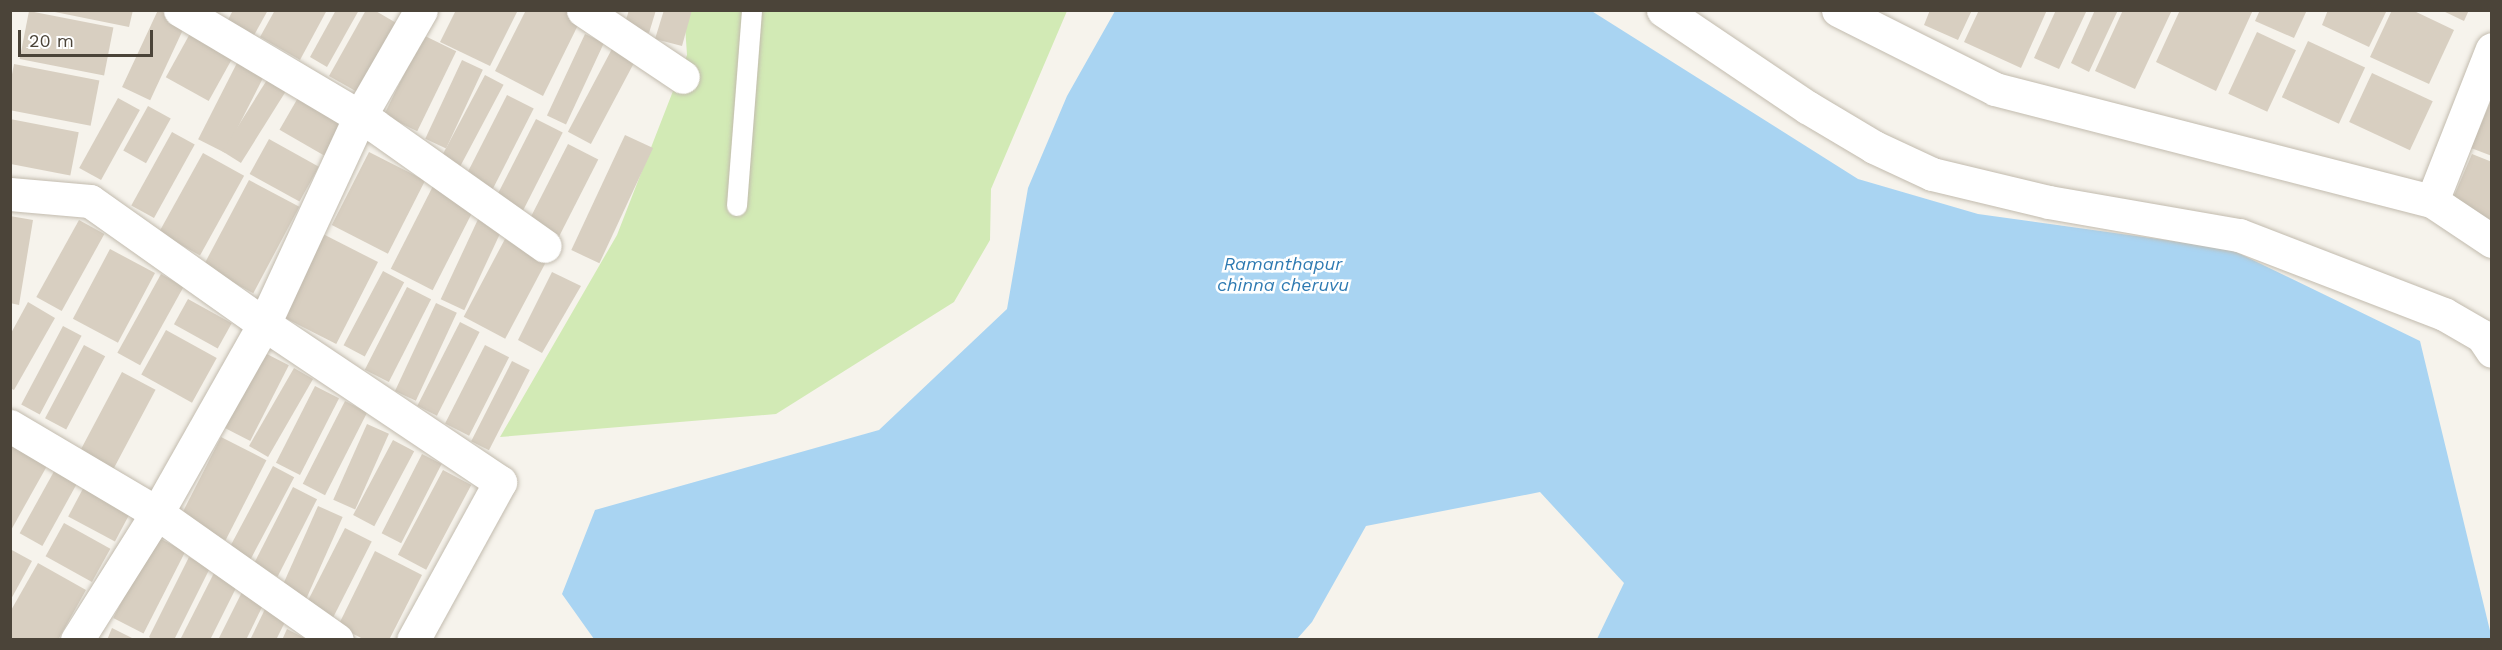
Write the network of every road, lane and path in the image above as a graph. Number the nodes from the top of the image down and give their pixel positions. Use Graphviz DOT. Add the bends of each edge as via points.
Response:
graph roads {
  1 [pos="180,10"];
  2 [pos="421,10"];
  3 [pos="583,10"];
  4 [pos="752,10"];
  5 [pos="1663,10"];
  6 [pos="1838,10"];
  7 [pos="2492,49"];
  8 [pos="683,77"];
  9 [pos="360,116"];
  10 [pos="10,194"];
  11 [pos="2432,201"];
  12 [pos="737,206"];
  13 [pos="2492,241"];
  14 [pos="545,246"];
  15 [pos="264,324"];
  16 [pos="2492,351"];
  17 [pos="10,426"];
  18 [pos="157,513"];
  19 [pos="77,639"];
  20 [pos="337,639"];
  21 [pos="413,639"];
  1 -- 9 [label="street"];
  2 -- 9 [label="street"];
  3 -- 8 [label="street"];
  4 -- 12 [label="lane"];
  5 -- 16 [label="street" via="1807,107 1874,147 1932,174 2027,198 2239,235 2444,314 2482,336"];
  6 -- 11 [label="street" via="1995,89"];
  7 -- 11 [label="street"];
  9 -- 14 [label="street"];
  9 -- 15 [label="street"];
  10 -- 15 [label="street" via="90,201"];
  11 -- 13 [label="street"];
  15 -- 18 [label="street"];
  15 -- 21 [label="street" via="500,482"];
  17 -- 18 [label="street"];
  18 -- 19 [label="street"];
  18 -- 20 [label="street"];
}
